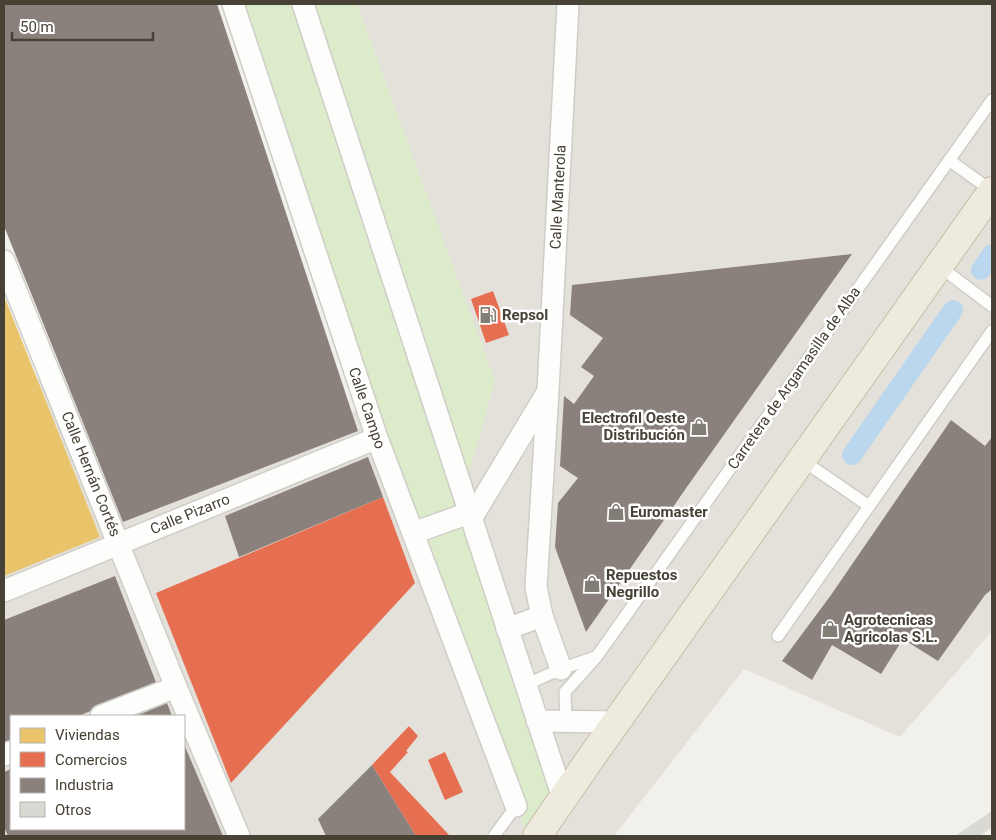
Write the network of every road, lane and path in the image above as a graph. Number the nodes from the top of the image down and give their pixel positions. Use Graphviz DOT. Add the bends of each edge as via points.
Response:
graph roads {
  1 [pos="233,4"];
  2 [pos="303,4"];
  3 [pos="568,4"];
  4 [pos="992,100"];
  5 [pos="949,160"];
  6 [pos="992,190"];
  7 [pos="4,262"];
  8 [pos="939,266"];
  9 [pos="992,306"];
  10 [pos="992,330"];
  11 [pos="548,390"];
  12 [pos="377,438"];
  13 [pos="802,460"];
  14 [pos="869,506"];
  15 [pos="470,516"];
  16 [pos="413,533"];
  17 [pos="119,543"];
  18 [pos="4,591"];
  19 [pos="542,616"];
  20 [pos="507,629"];
  21 [pos="778,636"];
  22 [pos="596,656"];
  23 [pos="561,669"];
  24 [pos="525,685"];
  25 [pos="176,686"];
  26 [pos="104,715"];
  27 [pos="537,721"];
  28 [pos="566,721"];
  29 [pos="616,722"];
  30 [pos="563,798"];
  31 [pos="516,806"];
  32 [pos="239,836"];
  33 [pos="494,836"];
  34 [pos="537,836"];
  1 -- 12 [label="street, Calle Campo"];
  2 -- 15 [label="street"];
  3 -- 11 [label="street, Calle Manterola"];
  4 -- 5 [label="lane, Carretera de Argamasilla de Alba"];
  5 -- 6 [label="lane"];
  5 -- 22 [label="lane, Carretera de Argamasilla de Alba"];
  6 -- 8 [label="highway"];
  7 -- 17 [label="street, Calle Hernán Cortés"];
  8 -- 9 [label="lane"];
  8 -- 13 [label="highway"];
  10 -- 14 [label="lane"];
  11 -- 15 [label="street, Calle Manterola"];
  11 -- 19 [label="street, Calle Manterola" via="536,587"];
  12 -- 16 [label="street, Calle Campo"];
  12 -- 17 [label="street, Calle Pizarro"];
  13 -- 14 [label="lane"];
  13 -- 29 [label="highway"];
  14 -- 21 [label="lane"];
  15 -- 16 [label="street"];
  15 -- 20 [label="street"];
  16 -- 31 [label="street, Calle Campo"];
  17 -- 18 [label="street, Calle Pizarro"];
  17 -- 25 [label="street, Calle Hernán Cortés"];
  19 -- 20 [label="street"];
  19 -- 23 [label="street, Calle Manterola"];
  20 -- 24 [label="street"];
  22 -- 23 [label="lane"];
  22 -- 28 [label="lane, Carretera de Argamasilla de Alba" via="565,692"];
  23 -- 24 [label="lane"];
  24 -- 27 [label="street"];
  25 -- 26 [label="street"];
  25 -- 32 [label="street, Calle Hernán Cortés"];
  27 -- 28 [label="street"];
  27 -- 30 [label="street"];
  28 -- 29 [label="street"];
  29 -- 30 [label="highway"];
  30 -- 34 [label="highway"];
  31 -- 33 [label="lane"];
}
